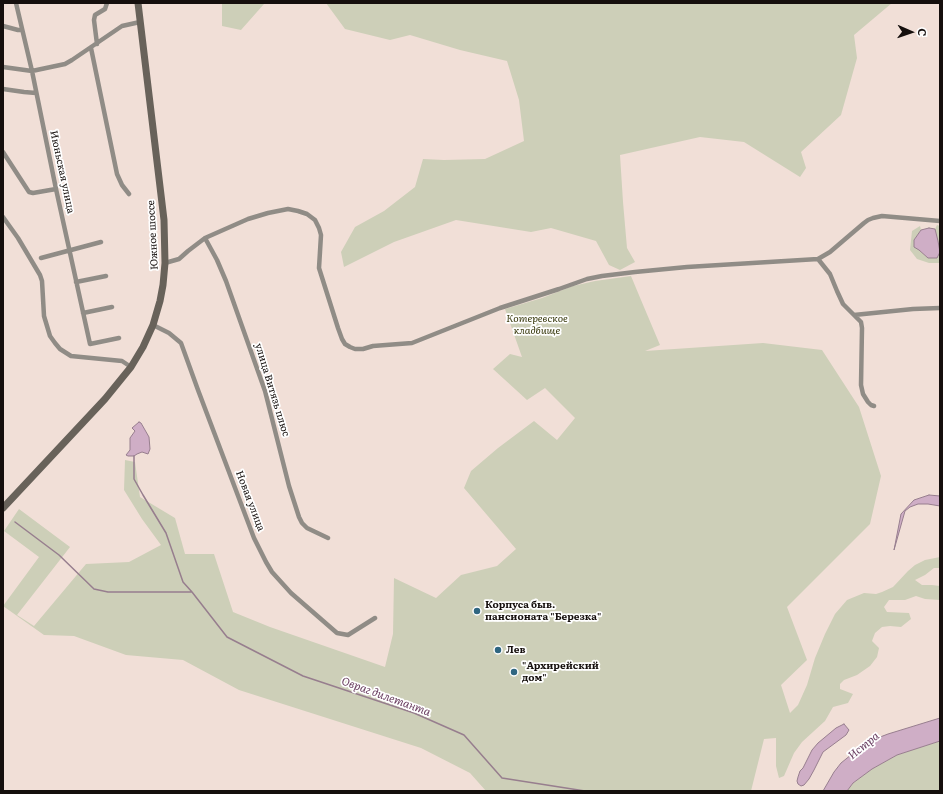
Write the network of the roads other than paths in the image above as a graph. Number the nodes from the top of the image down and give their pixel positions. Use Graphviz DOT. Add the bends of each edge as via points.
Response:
graph roads {
  1 [pos="16,3"];
  2 [pos="107,3"];
  3 [pos="138,3"];
  4 [pos="140,22"];
  5 [pos="3,26"];
  6 [pos="22,30"];
  7 [pos="97,44"];
  8 [pos="91,48"];
  9 [pos="3,66"];
  10 [pos="32,71"];
  11 [pos="3,89"];
  12 [pos="36,93"];
  13 [pos="3,152"];
  14 [pos="56,189"];
  15 [pos="130,194"];
  16 [pos="3,217"];
  17 [pos="940,221"];
  18 [pos="205,238"];
  19 [pos="101,242"];
  20 [pos="69,250"];
  21 [pos="40,258"];
  22 [pos="818,259"];
  23 [pos="165,263"];
  24 [pos="106,276"];
  25 [pos="76,282"];
  26 [pos="112,307"];
  27 [pos="940,308"];
  28 [pos="83,313"];
  29 [pos="854,315"];
  30 [pos="153,325"];
  31 [pos="119,338"];
  32 [pos="132,367"];
  33 [pos="874,406"];
  34 [pos="3,508"];
  35 [pos="328,538"];
  36 [pos="376,618"];
  1 -- 6 [label="street, Июньская улица"];
  2 -- 7 [label="street" via="106,10 95,16 94,20"];
  3 -- 4 [label="main road, Южное шоссе"];
  4 -- 7 [label="street" via="122,26"];
  4 -- 23 [label="main road, Южное шоссе" via="163,215"];
  5 -- 6 [label="street"];
  6 -- 10 [label="street, Июньская улица"];
  7 -- 8 [label="street"];
  8 -- 10 [label="street" via="64,64"];
  8 -- 15 [label="street" via="117,174"];
  9 -- 10 [label="street"];
  10 -- 12 [label="street, Июньская улица"];
  11 -- 12 [label="street"];
  12 -- 14 [label="street, Июньская улица"];
  13 -- 14 [label="street" via="29,192"];
  14 -- 20 [label="street, Июньская улица"];
  16 -- 32 [label="street" via="40,274 44,316 54,343 71,356 122,361"];
  17 -- 22 [label="street" via="882,216 874,218"];
  18 -- 22 [label="street" via="268,213 288,209 307,214 320,228 319,268 342,339 345,344 355,349 412,343 500,308 586,279 688,267"];
  18 -- 23 [label="street" via="179,259"];
  18 -- 35 [label="street, улица Витязь плюс" via="226,281 265,391 299,517 307,528"];
  19 -- 20 [label="street"];
  20 -- 21 [label="street"];
  20 -- 25 [label="street, Июньская улица"];
  22 -- 29 [label="street" via="830,274 843,304"];
  23 -- 30 [label="main road, Южное шоссе" via="161,296"];
  24 -- 25 [label="street"];
  25 -- 28 [label="street, Июньская улица"];
  26 -- 28 [label="street"];
  27 -- 29 [label="street"];
  28 -- 31 [label="street, Июньская улица" via="90,344"];
  29 -- 33 [label="street" via="861,322 862,328 861,385 863,394"];
  30 -- 32 [label="main road, Южное шоссе"];
  30 -- 36 [label="street, Новая улица" via="170,333 181,343 254,538 272,572 291,593 337,633 348,634"];
  32 -- 34 [label="main road, Южное шоссе"];
}
